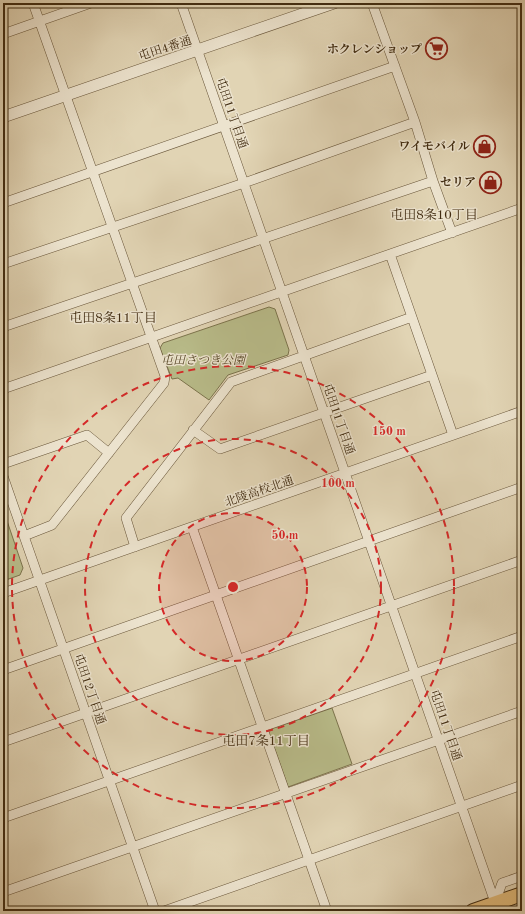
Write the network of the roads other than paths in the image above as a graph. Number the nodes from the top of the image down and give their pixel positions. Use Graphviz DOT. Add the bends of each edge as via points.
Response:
graph roads {
  1 [pos="33,3"];
  2 [pos="91,3"];
  3 [pos="181,3"];
  4 [pos="334,3"];
  5 [pos="372,3"];
  6 [pos="40,21"];
  7 [pos="3,34"];
  8 [pos="198,51"];
  9 [pos="395,66"];
  10 [pos="66,95"];
  11 [pos="3,117"];
  12 [pos="415,122"];
  13 [pos="224,126"];
  14 [pos="92,172"];
  15 [pos="433,181"];
  16 [pos="244,183"];
  17 [pos="3,203"];
  18 [pos="522,208"];
  19 [pos="112,227"];
  20 [pos="452,233"];
  21 [pos="263,239"];
  22 [pos="390,254"];
  23 [pos="3,264"];
  24 [pos="132,284"];
  25 [pos="282,292"];
  26 [pos="412,317"];
  27 [pos="3,327"];
  28 [pos="150,338"];
  29 [pos="304,355"];
  30 [pos="432,375"];
  31 [pos="3,389"];
  32 [pos="522,411"];
  33 [pos="324,413"];
  34 [pos="193,430"];
  35 [pos="453,435"];
  36 [pos="109,453"];
  37 [pos="3,464"];
  38 [pos="345,473"];
  39 [pos="3,476"];
  40 [pos="522,488"];
  41 [pos="192,527"];
  42 [pos="24,536"];
  43 [pos="369,541"];
  44 [pos="135,547"];
  45 [pos="522,560"];
  46 [pos="40,580"];
  47 [pos="3,593"];
  48 [pos="216,595"];
  49 [pos="391,606"];
  50 [pos="522,636"];
  51 [pos="63,649"];
  52 [pos="238,659"];
  53 [pos="3,670"];
  54 [pos="415,673"];
  55 [pos="522,711"];
  56 [pos="86,713"];
  57 [pos="262,727"];
  58 [pos="438,740"];
  59 [pos="3,742"];
  60 [pos="110,781"];
  61 [pos="522,786"];
  62 [pos="285,794"];
  63 [pos="461,807"];
  64 [pos="3,818"];
  65 [pos="133,847"];
  66 [pos="309,860"];
  67 [pos="522,876"];
  68 [pos="3,892"];
  69 [pos="522,894"];
  70 [pos="496,907"];
  71 [pos="155,911"];
  72 [pos="164,911"];
  73 [pos="327,911"];
  74 [pos="473,911"];
  1 -- 6 [label="street"];
  2 -- 6 [label="street"];
  3 -- 8 [label="street, 屯田11丁目通"];
  4 -- 8 [label="street, 屯田4番通"];
  5 -- 9 [label="street"];
  6 -- 7 [label="street"];
  6 -- 10 [label="street"];
  8 -- 10 [label="street, 屯田4番通"];
  8 -- 13 [label="street, 屯田11丁目通"];
  9 -- 12 [label="street"];
  9 -- 13 [label="street"];
  10 -- 11 [label="street, 屯田4番通"];
  10 -- 14 [label="street"];
  12 -- 15 [label="street"];
  12 -- 16 [label="street"];
  13 -- 14 [label="street"];
  13 -- 16 [label="street, 屯田11丁目通"];
  14 -- 17 [label="street"];
  14 -- 19 [label="street"];
  15 -- 20 [label="street"];
  15 -- 21 [label="street"];
  16 -- 19 [label="street"];
  16 -- 21 [label="street, 屯田11丁目通"];
  18 -- 20 [label="street"];
  19 -- 23 [label="street"];
  19 -- 24 [label="street"];
  20 -- 22 [label="street"];
  21 -- 24 [label="street"];
  21 -- 25 [label="street, 屯田11丁目通"];
  22 -- 25 [label="street"];
  22 -- 26 [label="street"];
  24 -- 27 [label="street"];
  24 -- 28 [label="street"];
  25 -- 28 [label="street"];
  25 -- 29 [label="street, 屯田11丁目通"];
  26 -- 29 [label="street"];
  26 -- 30 [label="street"];
  28 -- 31 [label="street"];
  28 -- 36 [label="street" via="165,376 164,383"];
  29 -- 33 [label="street, 屯田11丁目通"];
  29 -- 34 [label="street" via="231,382"];
  30 -- 33 [label="street"];
  30 -- 35 [label="street"];
  32 -- 35 [label="street, 北陵高校北通"];
  33 -- 34 [label="street" via="220,449"];
  33 -- 38 [label="street, 屯田11丁目通"];
  34 -- 44 [label="street" via="126,518"];
  35 -- 38 [label="street, 北陵高校北通"];
  36 -- 37 [label="street" via="87,435"];
  36 -- 42 [label="street" via="52,525"];
  38 -- 41 [label="street, 北陵高校北通"];
  38 -- 43 [label="street, 屯田11丁目通"];
  39 -- 42 [label="street, 屯田12丁目通"];
  40 -- 43 [label="street"];
  41 -- 44 [label="street, 北陵高校北通"];
  41 -- 48 [label="street"];
  42 -- 46 [label="street, 屯田12丁目通"];
  43 -- 48 [label="street"];
  43 -- 49 [label="street, 屯田11丁目通"];
  44 -- 46 [label="street, 北陵高校北通"];
  45 -- 49 [label="street"];
  46 -- 47 [label="street, 北陵高校北通"];
  46 -- 51 [label="street, 屯田12丁目通"];
  48 -- 51 [label="street"];
  48 -- 52 [label="street"];
  49 -- 52 [label="street"];
  49 -- 54 [label="street, 屯田11丁目通"];
  50 -- 54 [label="street"];
  51 -- 53 [label="street"];
  51 -- 56 [label="street, 屯田12丁目通"];
  52 -- 56 [label="street"];
  52 -- 57 [label="street"];
  54 -- 57 [label="street"];
  54 -- 58 [label="street, 屯田11丁目通"];
  55 -- 58 [label="street"];
  56 -- 59 [label="street"];
  56 -- 60 [label="street, 屯田12丁目通"];
  57 -- 60 [label="street"];
  57 -- 62 [label="street"];
  58 -- 62 [label="street"];
  58 -- 63 [label="street, 屯田11丁目通"];
  60 -- 64 [label="street"];
  60 -- 65 [label="street, 屯田12丁目通"];
  61 -- 63 [label="street"];
  62 -- 65 [label="street"];
  62 -- 66 [label="street"];
  63 -- 66 [label="street"];
  63 -- 70 [label="street, 屯田11丁目通"];
  65 -- 68 [label="street"];
  65 -- 71 [label="street, 屯田12丁目通"];
  66 -- 72 [label="street"];
  66 -- 73 [label="street"];
  67 -- 70 [label="street" via="502,883"];
  69 -- 70 [label="main road"];
  70 -- 74 [label="main road"];
}
